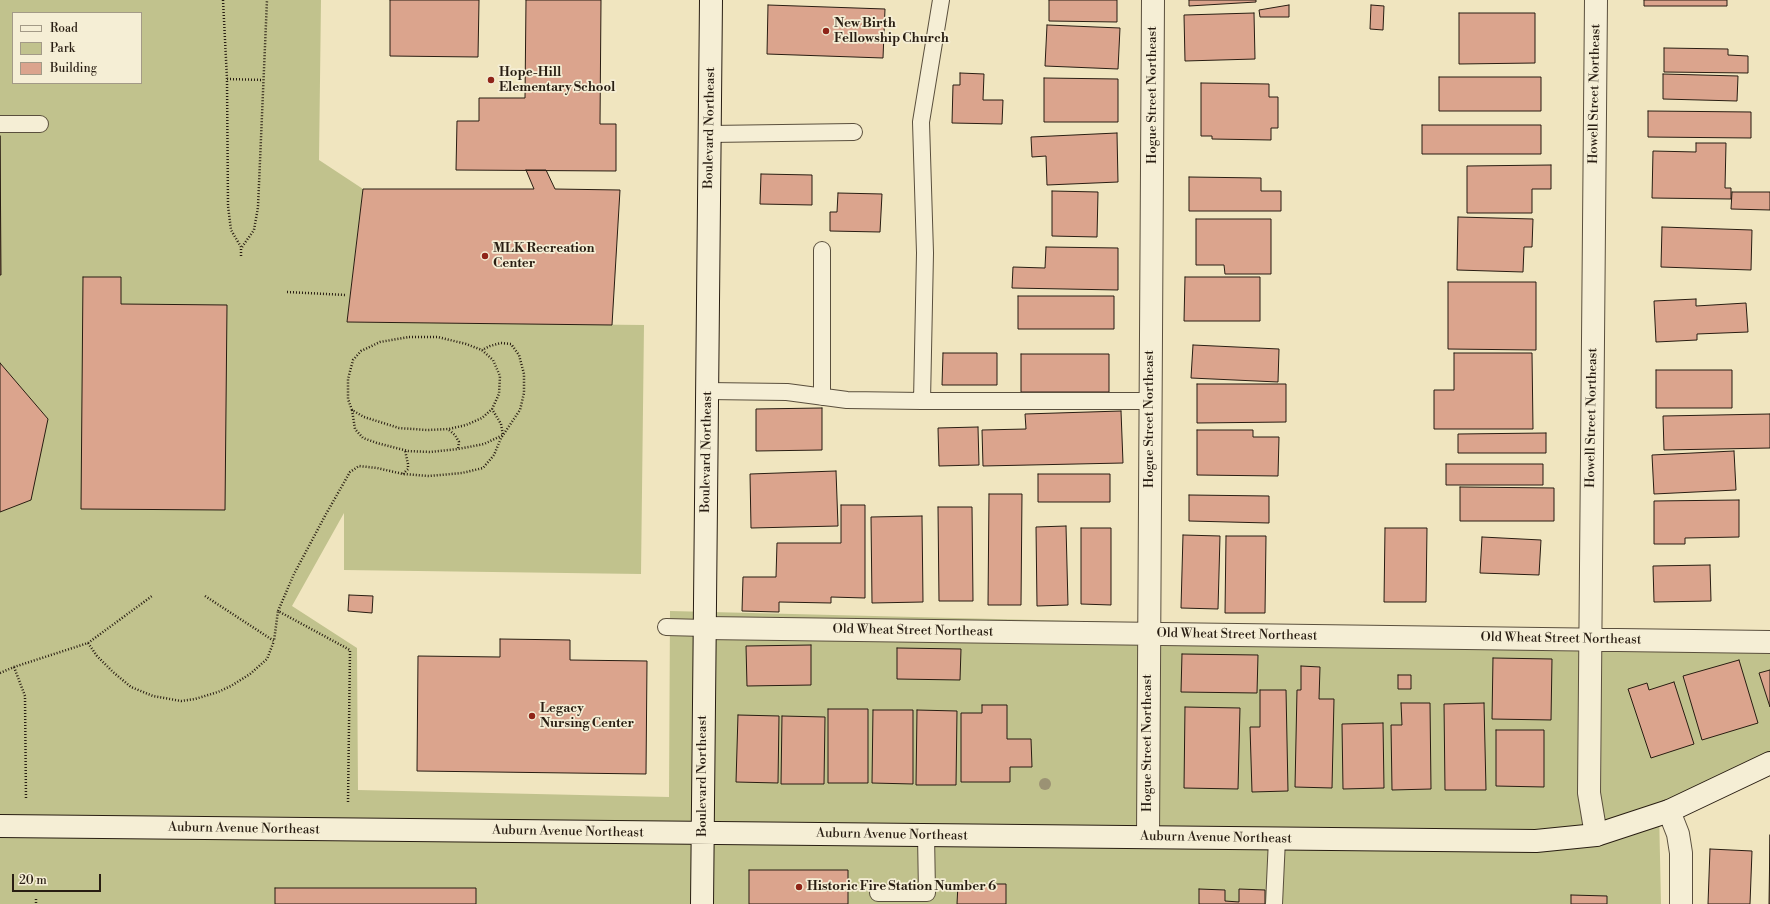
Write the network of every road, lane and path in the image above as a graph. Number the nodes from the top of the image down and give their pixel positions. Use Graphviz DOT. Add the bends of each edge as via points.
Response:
graph roads {
  1 [pos="223,0"];
  2 [pos="267,0"];
  3 [pos="711,0"];
  4 [pos="941,0"];
  5 [pos="1153,0"];
  6 [pos="1596,0"];
  7 [pos="227,79"];
  8 [pos="263,80"];
  9 [pos="0,124"];
  10 [pos="40,124"];
  11 [pos="854,132"];
  12 [pos="710,134"];
  13 [pos="241,247"];
  14 [pos="822,250"];
  15 [pos="241,258"];
  16 [pos="287,292"];
  17 [pos="346,295"];
  18 [pos="482,350"];
  19 [pos="707,392"];
  20 [pos="822,397"];
  21 [pos="922,401"];
  22 [pos="1151,401"];
  23 [pos="492,409"];
  24 [pos="352,410"];
  25 [pos="449,430"];
  26 [pos="503,435"];
  27 [pos="458,449"];
  28 [pos="405,450"];
  29 [pos="403,474"];
  30 [pos="152,596"];
  31 [pos="205,596"];
  32 [pos="278,611"];
  33 [pos="666,627"];
  34 [pos="705,628"];
  35 [pos="1149,634"];
  36 [pos="1590,639"];
  37 [pos="274,641"];
  38 [pos="1770,642"];
  39 [pos="88,643"];
  40 [pos="14,667"];
  41 [pos="0,673"];
  42 [pos="1770,763"];
  43 [pos="1669,811"];
  44 [pos="0,826"];
  45 [pos="26,827"];
  46 [pos="348,830"];
  47 [pos="703,833"];
  48 [pos="1596,835"];
  49 [pos="926,836"];
  50 [pos="1148,837"];
  51 [pos="1277,839"];
  52 [pos="878,893"];
  53 [pos="36,899"];
  54 [pos="36,904"];
  55 [pos="702,904"];
  56 [pos="1274,904"];
  57 [pos="1681,904"];
  1 -- 7 [label="path"];
  2 -- 8 [label="path"];
  3 -- 12 [label="street, Boulevard Northeast"];
  4 -- 21 [label="lane" via="921,122 925,253"];
  5 -- 22 [label="street, Hogue Street Northeast"];
  6 -- 36 [label="street, Howell Street Northeast"];
  7 -- 8 [label="path"];
  7 -- 13 [label="path" via="228,206 231,230"];
  8 -- 13 [label="path" via="258,207 254,230"];
  9 -- 10 [label="lane"];
  11 -- 12 [label="lane"];
  12 -- 19 [label="street, Boulevard Northeast"];
  13 -- 15 [label="path"];
  14 -- 20 [label="lane"];
  16 -- 17 [label="path"];
  18 -- 23 [label="path" via="493,360 500,376 499,394"];
  18 -- 24 [label="path" via="438,337 409,337 380,342 361,352 353,360 348,379 348,399"];
  18 -- 26 [label="path" via="501,343 511,344 519,355 524,374 524,393 520,410"];
  19 -- 20 [label="lane" via="787,392"];
  19 -- 34 [label="street, Boulevard Northeast"];
  20 -- 21 [label="lane"];
  21 -- 22 [label="lane"];
  22 -- 35 [label="street, Hogue Street Northeast"];
  23 -- 25 [label="path" via="472,423"];
  23 -- 26 [label="path" via="501,424"];
  24 -- 25 [label="path" via="364,417 399,428"];
  24 -- 28 [label="path" via="355,430 363,438"];
  25 -- 27 [label="path" via="459,442"];
  26 -- 27 [label="path" via="484,444"];
  26 -- 29 [label="path" via="494,455 483,468 429,476"];
  27 -- 28 [label="path" via="430,452"];
  28 -- 29 [label="path" via="408,469"];
  29 -- 32 [label="path" via="359,466 350,472 294,574"];
  30 -- 39 [label="path"];
  31 -- 37 [label="path"];
  32 -- 37 [label="path"];
  32 -- 46 [label="path" via="350,650"];
  33 -- 34 [label="lane"];
  34 -- 35 [label="street, Old Wheat Street Northeast"];
  34 -- 47 [label="street, Boulevard Northeast"];
  35 -- 36 [label="street, Old Wheat Street Northeast"];
  35 -- 50 [label="street, Hogue Street Northeast"];
  36 -- 38 [label="street, Old Wheat Street Northeast"];
  36 -- 48 [label="street, Howell Street Northeast" via="1589,792"];
  37 -- 39 [label="path" via="267,659 250,674 218,692 181,701 153,696 131,687 97,656"];
  39 -- 40 [label="path"];
  40 -- 41 [label="path"];
  40 -- 45 [label="path" via="25,696"];
  42 -- 43 [label="street, Auburn Avenue Northeast"];
  43 -- 48 [label="street, Auburn Avenue Northeast"];
  43 -- 57 [label="street" via="1678,834 1681,853"];
  44 -- 45 [label="street, Auburn Avenue Northeast"];
  45 -- 46 [label="street, Auburn Avenue Northeast"];
  46 -- 47 [label="street, Auburn Avenue Northeast"];
  47 -- 49 [label="street, Auburn Avenue Northeast"];
  47 -- 55 [label="street, Boulevard Northeast"];
  48 -- 51 [label="street, Auburn Avenue Northeast" via="1536,841"];
  49 -- 50 [label="street, Auburn Avenue Northeast"];
  49 -- 52 [label="lane" via="928,893"];
  50 -- 51 [label="street, Auburn Avenue Northeast"];
  51 -- 56 [label="lane"];
  53 -- 54 [label="path"];
}
